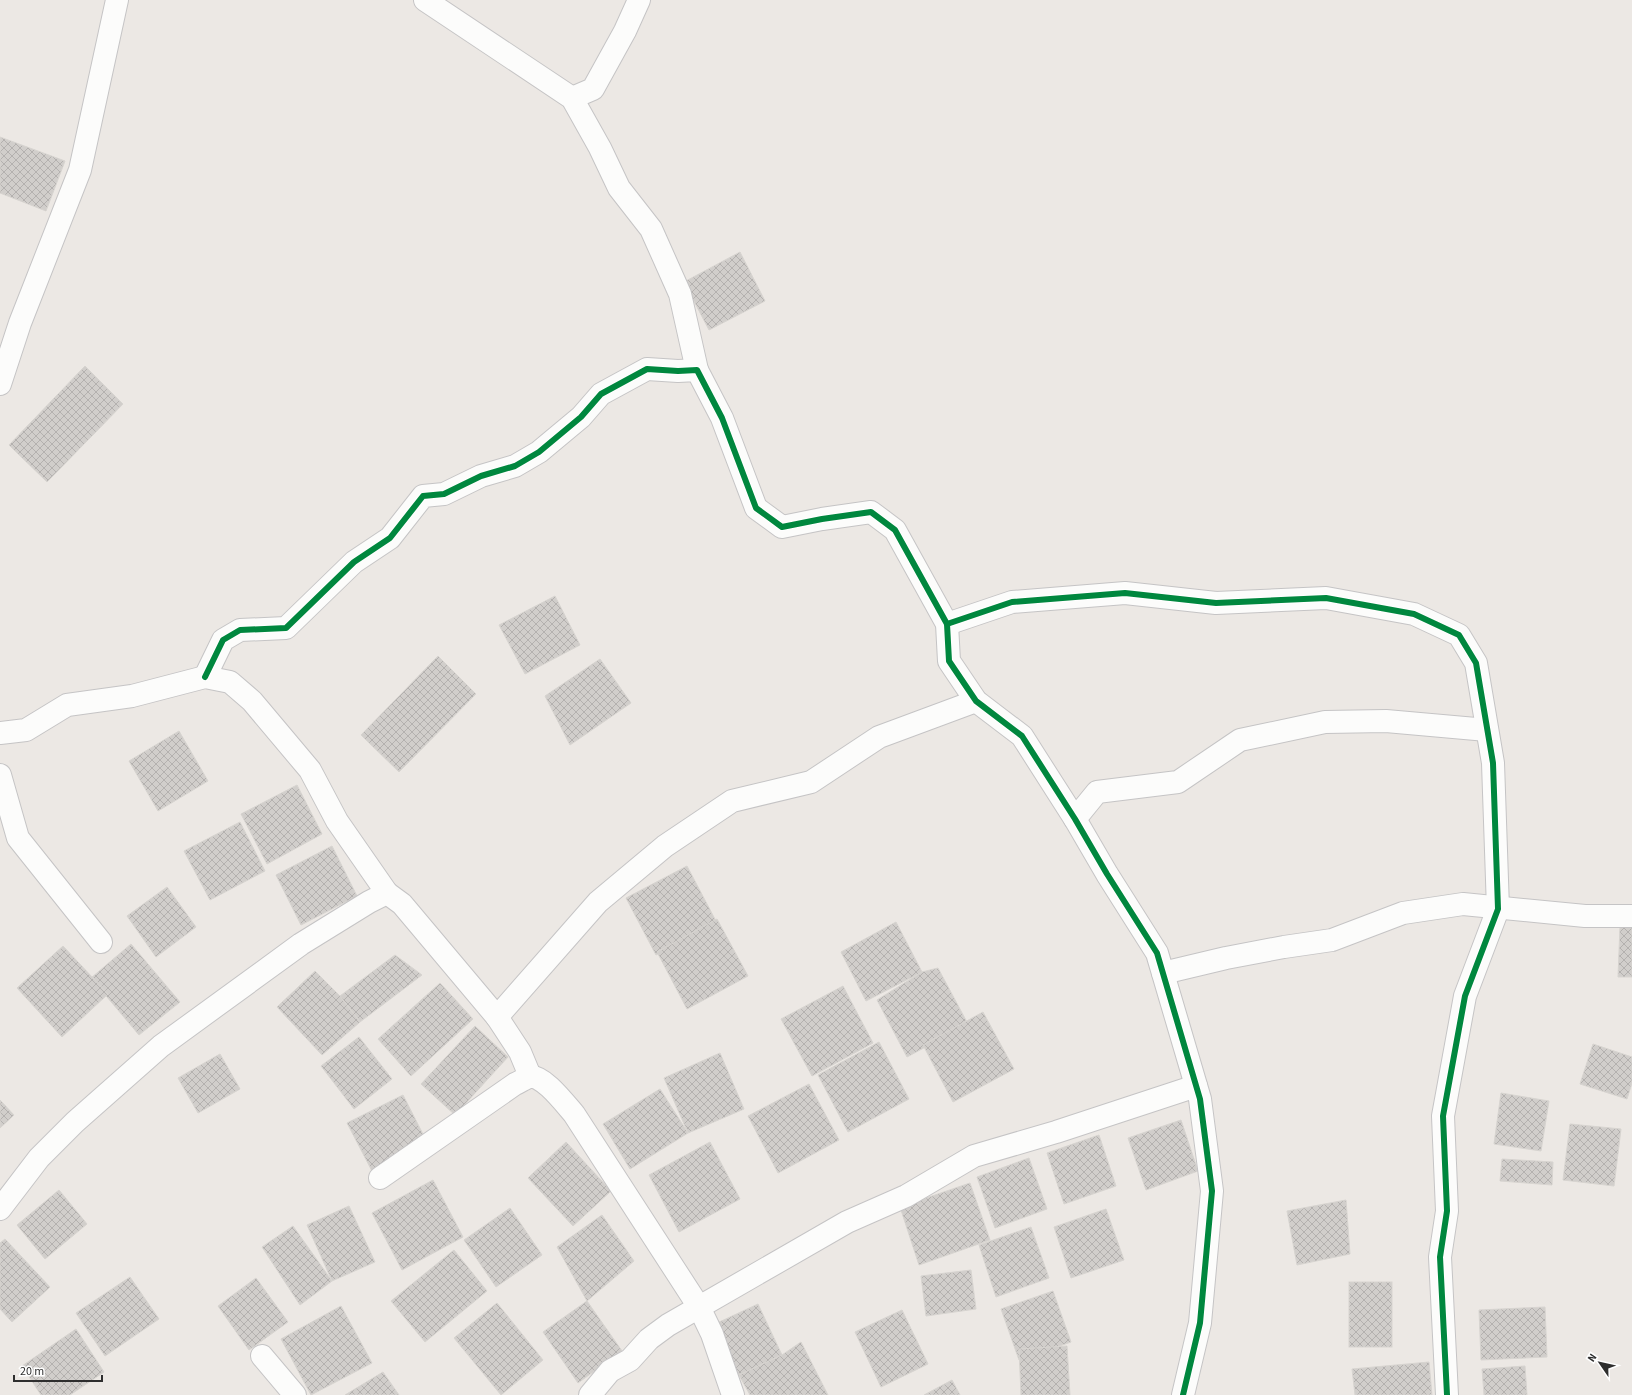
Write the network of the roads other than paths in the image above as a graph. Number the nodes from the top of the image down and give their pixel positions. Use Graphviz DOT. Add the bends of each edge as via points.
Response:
graph roads {
  1 [pos="117,0"];
  2 [pos="426,0"];
  3 [pos="639,0"];
  4 [pos="572,98"];
  5 [pos="697,370"];
  6 [pos="0,384"];
  7 [pos="947,624"];
  8 [pos="205,678"];
  9 [pos="976,701"];
  10 [pos="1487,730"];
  11 [pos="0,733"];
  12 [pos="0,776"];
  13 [pos="1075,819"];
  14 [pos="387,893"];
  15 [pos="1498,909"];
  16 [pos="1632,916"];
  17 [pos="101,942"];
  18 [pos="1164,973"];
  19 [pos="497,1017"];
  20 [pos="530,1076"];
  21 [pos="1196,1086"];
  22 [pos="380,1178"];
  23 [pos="0,1209"];
  24 [pos="699,1307"];
  25 [pos="262,1356"];
  26 [pos="295,1395"];
  27 [pos="590,1395"];
  28 [pos="733,1395"];
  29 [pos="1182,1395"];
  30 [pos="1447,1395"];
  1 -- 6 [label="street" via="80,170 20,323"];
  2 -- 4 [label="street"];
  3 -- 4 [label="street" via="593,89"];
  4 -- 5 [label="street" via="619,188 651,229 680,294"];
  5 -- 7 [label="street" via="722,418 756,508 782,527 871,512 895,530"];
  5 -- 8 [label="street" via="647,369 602,394 581,417 539,452 515,466 481,476 444,494 423,496 390,538 354,562 286,628 240,630 223,640"];
  7 -- 9 [label="street" via="949,661"];
  7 -- 10 [label="street" via="1012,602 1125,593 1216,603 1326,598 1414,614 1459,635 1476,663"];
  8 -- 11 [label="street" via="132,696 67,704 26,730"];
  8 -- 14 [label="street" via="230,682 252,701 280,734 310,770 337,821"];
  9 -- 13 [label="street" via="1022,736"];
  9 -- 19 [label="street" via="879,737 811,782 732,801 665,846 598,902"];
  10 -- 13 [label="street" via="1386,721 1325,722 1240,740 1178,782 1097,792"];
  10 -- 15 [label="street" via="1493,763"];
  12 -- 17 [label="street" via="18,838"];
  13 -- 18 [label="street" via="1157,953"];
  14 -- 19 [label="street" via="402,904"];
  14 -- 23 [label="street" via="301,944 161,1046 75,1122 39,1158"];
  15 -- 16 [label="street" via="1585,916"];
  15 -- 18 [label="street" via="1463,904 1403,913 1332,940 1226,958"];
  15 -- 30 [label="street" via="1464,996 1443,1116 1447,1211 1440,1257"];
  18 -- 21 [label="street"];
  19 -- 20 [label="street" via="520,1052"];
  20 -- 22 [label="street"];
  20 -- 24 [label="street" via="538,1077 552,1089 574,1114"];
  21 -- 24 [label="street" via="974,1156 906,1196 846,1222"];
  21 -- 29 [label="street" via="1200,1098 1212,1191 1200,1323"];
  24 -- 27 [label="street" via="649,1339 630,1360 610,1371"];
  24 -- 28 [label="street" via="712,1334"];
  25 -- 26 [label="street"];
}
